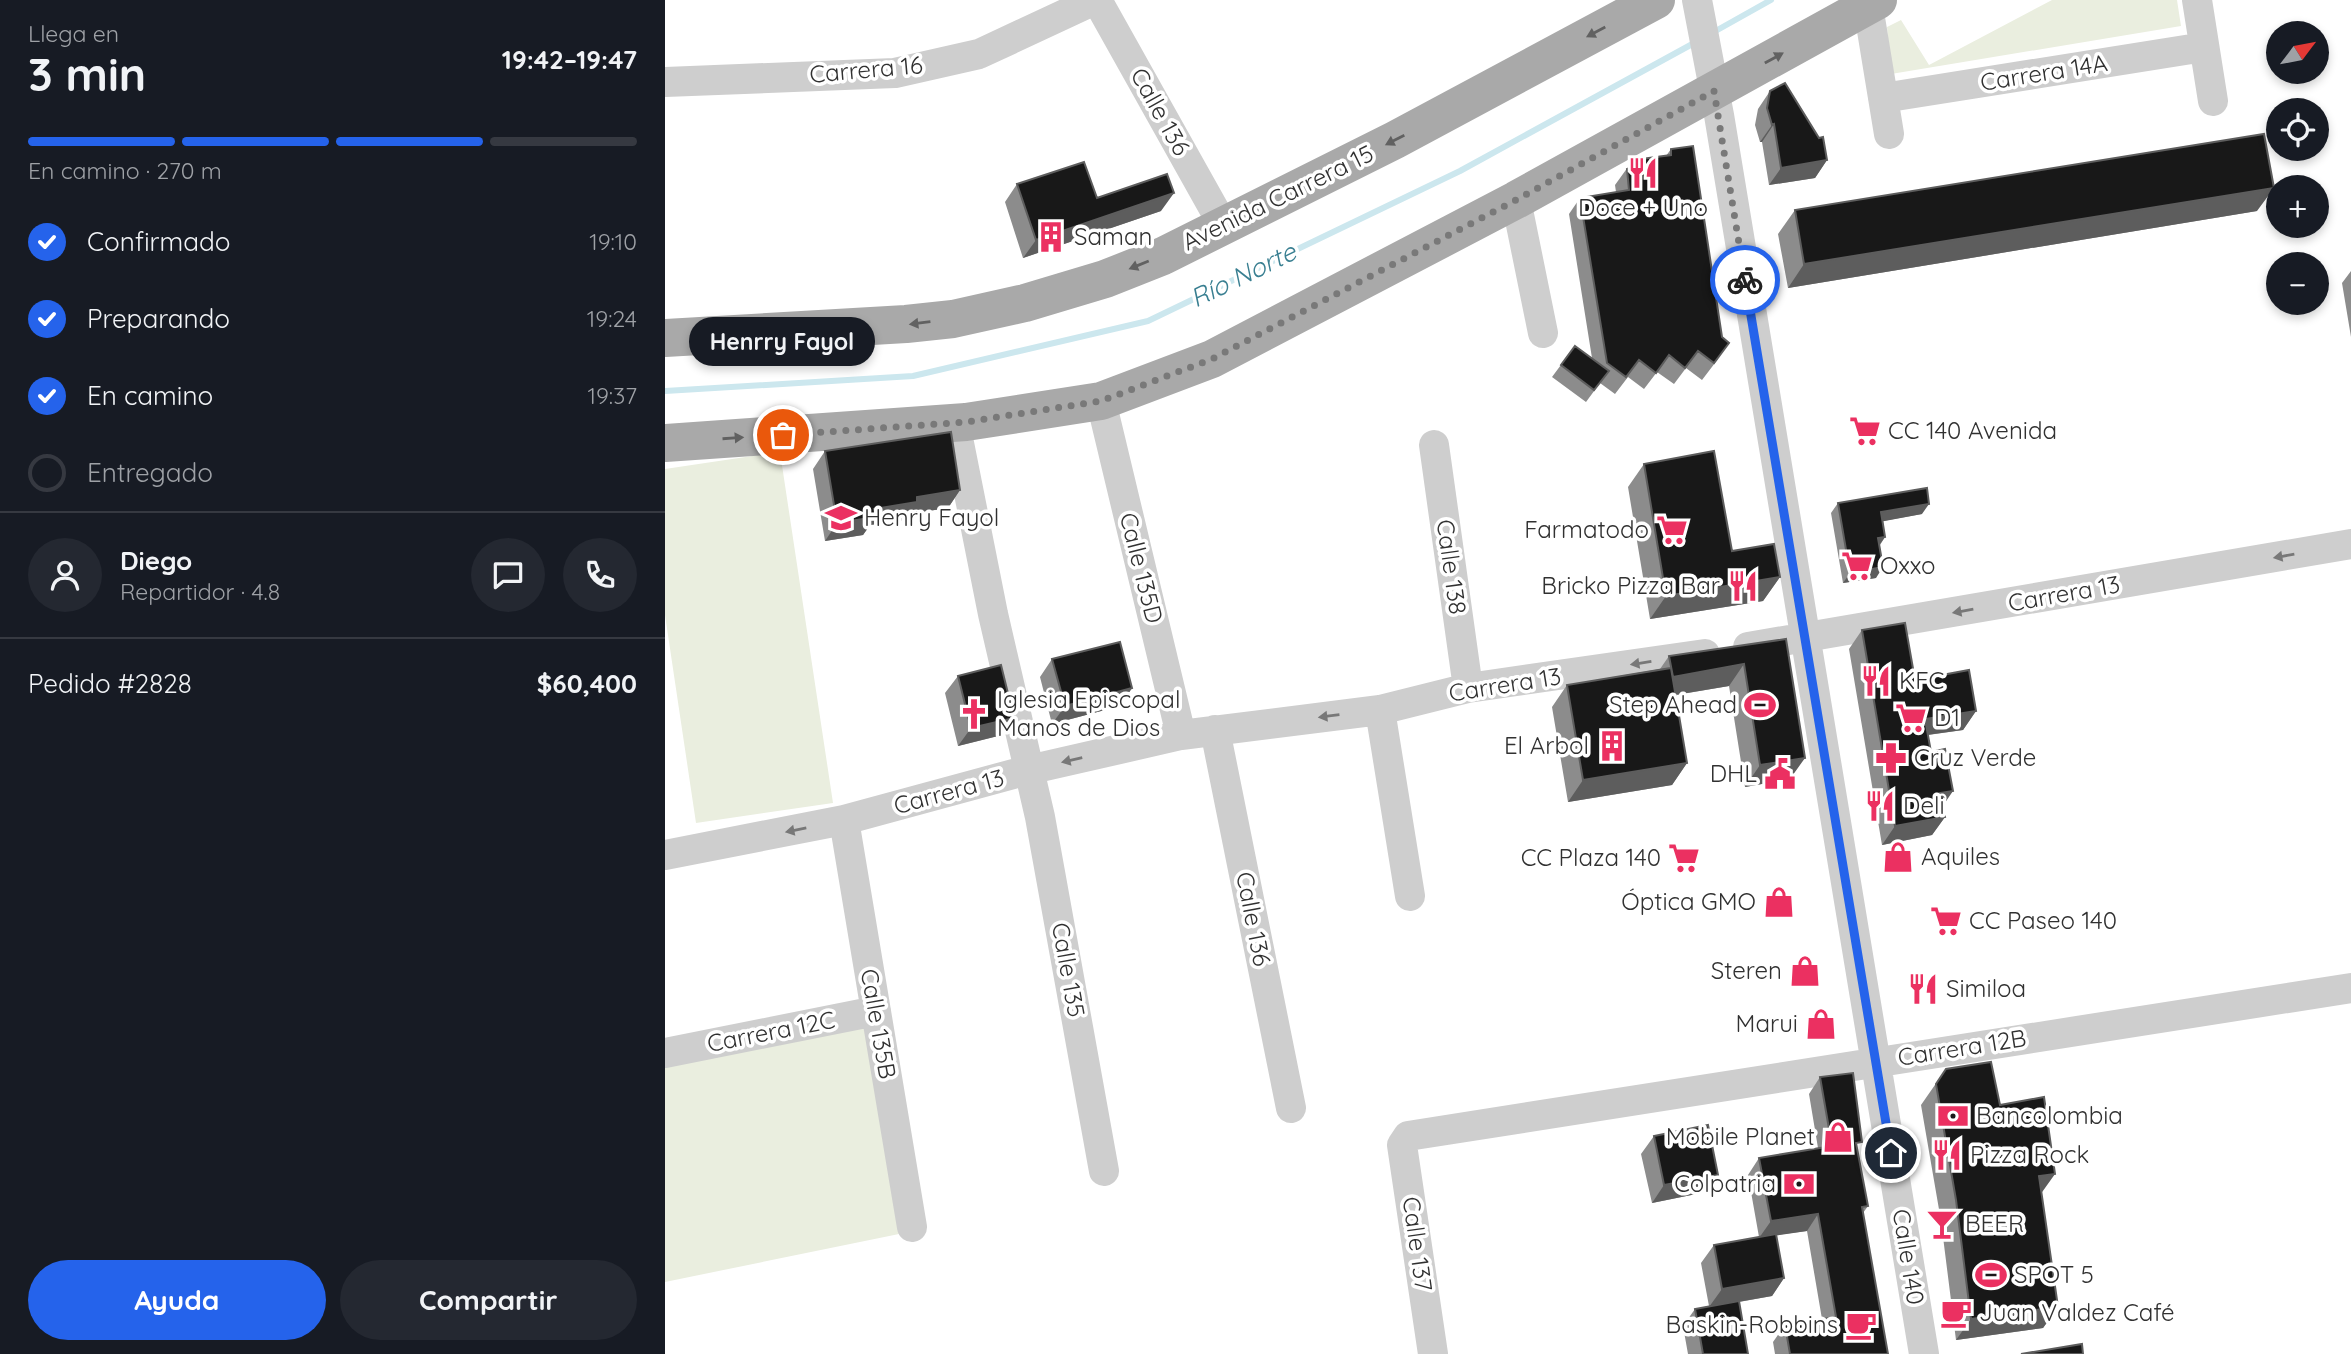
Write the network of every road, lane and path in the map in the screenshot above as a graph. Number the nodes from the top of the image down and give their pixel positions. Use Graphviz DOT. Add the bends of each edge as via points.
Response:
graph roads {
  1 [pos="1096,0"];
  2 [pos="1656,0"];
  3 [pos="1697,0"];
  4 [pos="2197,0"];
  5 [pos="1873,3"];
  6 [pos="2204,47"];
  7 [pos="665,82"];
  8 [pos="1713,84"];
  9 [pos="1883,99"];
  10 [pos="2213,101"];
  11 [pos="1889,134"];
  12 [pos="1516,200"];
  13 [pos="1223,225"];
  14 [pos="1543,333"];
  15 [pos="665,338"];
  16 [pos="1101,401"];
  17 [pos="955,423"];
  18 [pos="665,443"];
  19 [pos="1434,445"];
  20 [pos="2351,544"];
  21 [pos="1805,638"];
  22 [pos="1468,688"];
  23 [pos="1380,710"];
  24 [pos="1215,730"];
  25 [pos="1181,735"];
  26 [pos="1028,770"];
  27 [pos="844,820"];
  28 [pos="665,855"];
  29 [pos="1410,896"];
  30 [pos="2351,988"];
  31 [pos="876,1011"];
  32 [pos="665,1053"];
  33 [pos="1876,1061"];
  34 [pos="1291,1108"];
  35 [pos="1408,1136"];
  36 [pos="1104,1171"];
  37 [pos="912,1227"];
  38 [pos="1433,1354"];
  39 [pos="1924,1354"];
  1 -- 7 [label="street, Carrera 16" via="979,54 895,73"];
  1 -- 13 [label="street, Calle 136"];
  2 -- 13 [label="main road, Avenida Carrera 15, one-way" via="1395,140"];
  3 -- 8 [label="street, Calle 140"];
  4 -- 6 [label="street"];
  8 -- 5 [label="main road, one-way"];
  5 -- 9 [label="street"];
  6 -- 9 [label="street, Carrera 14A"];
  6 -- 10 [label="street"];
  8 -- 12 [label="main road"];
  8 -- 21 [label="street, Calle 140"];
  9 -- 11 [label="street"];
  12 -- 14 [label="street"];
  12 -- 16 [label="main road" via="1212,359"];
  13 -- 15 [label="main road, Avenida Carrera 15, one-way" via="1105,279 953,319"];
  16 -- 17 [label="main road"];
  16 -- 25 [label="street, Calle 135D"];
  18 -- 17 [label="main road, one-way"];
  17 -- 26 [label="street, Calle 135"];
  19 -- 22 [label="street, Calle 138"];
  20 -- 21 [label="street, Carrera 13, one-way"];
  21 -- 22 [label="street, Carrera 13, one-way"];
  21 -- 33 [label="street, Calle 140"];
  22 -- 23 [label="street, Carrera 13"];
  23 -- 24 [label="street, Carrera 13, one-way"];
  23 -- 29 [label="street"];
  24 -- 25 [label="street, Carrera 13"];
  24 -- 34 [label="street, Calle 136"];
  25 -- 26 [label="street, Carrera 13, one-way"];
  26 -- 27 [label="street, Carrera 13"];
  26 -- 36 [label="street, Calle 135"];
  27 -- 28 [label="street, Carrera 13, one-way"];
  27 -- 31 [label="street, Calle 135B"];
  30 -- 33 [label="street, Carrera 12B"];
  31 -- 32 [label="street, Carrera 12C"];
  31 -- 37 [label="street, Calle 135B"];
  33 -- 35 [label="street, Carrera 12B"];
  33 -- 39 [label="street, Calle 140"];
  35 -- 38 [label="street, Calle 137" via="1402,1144"];
}
